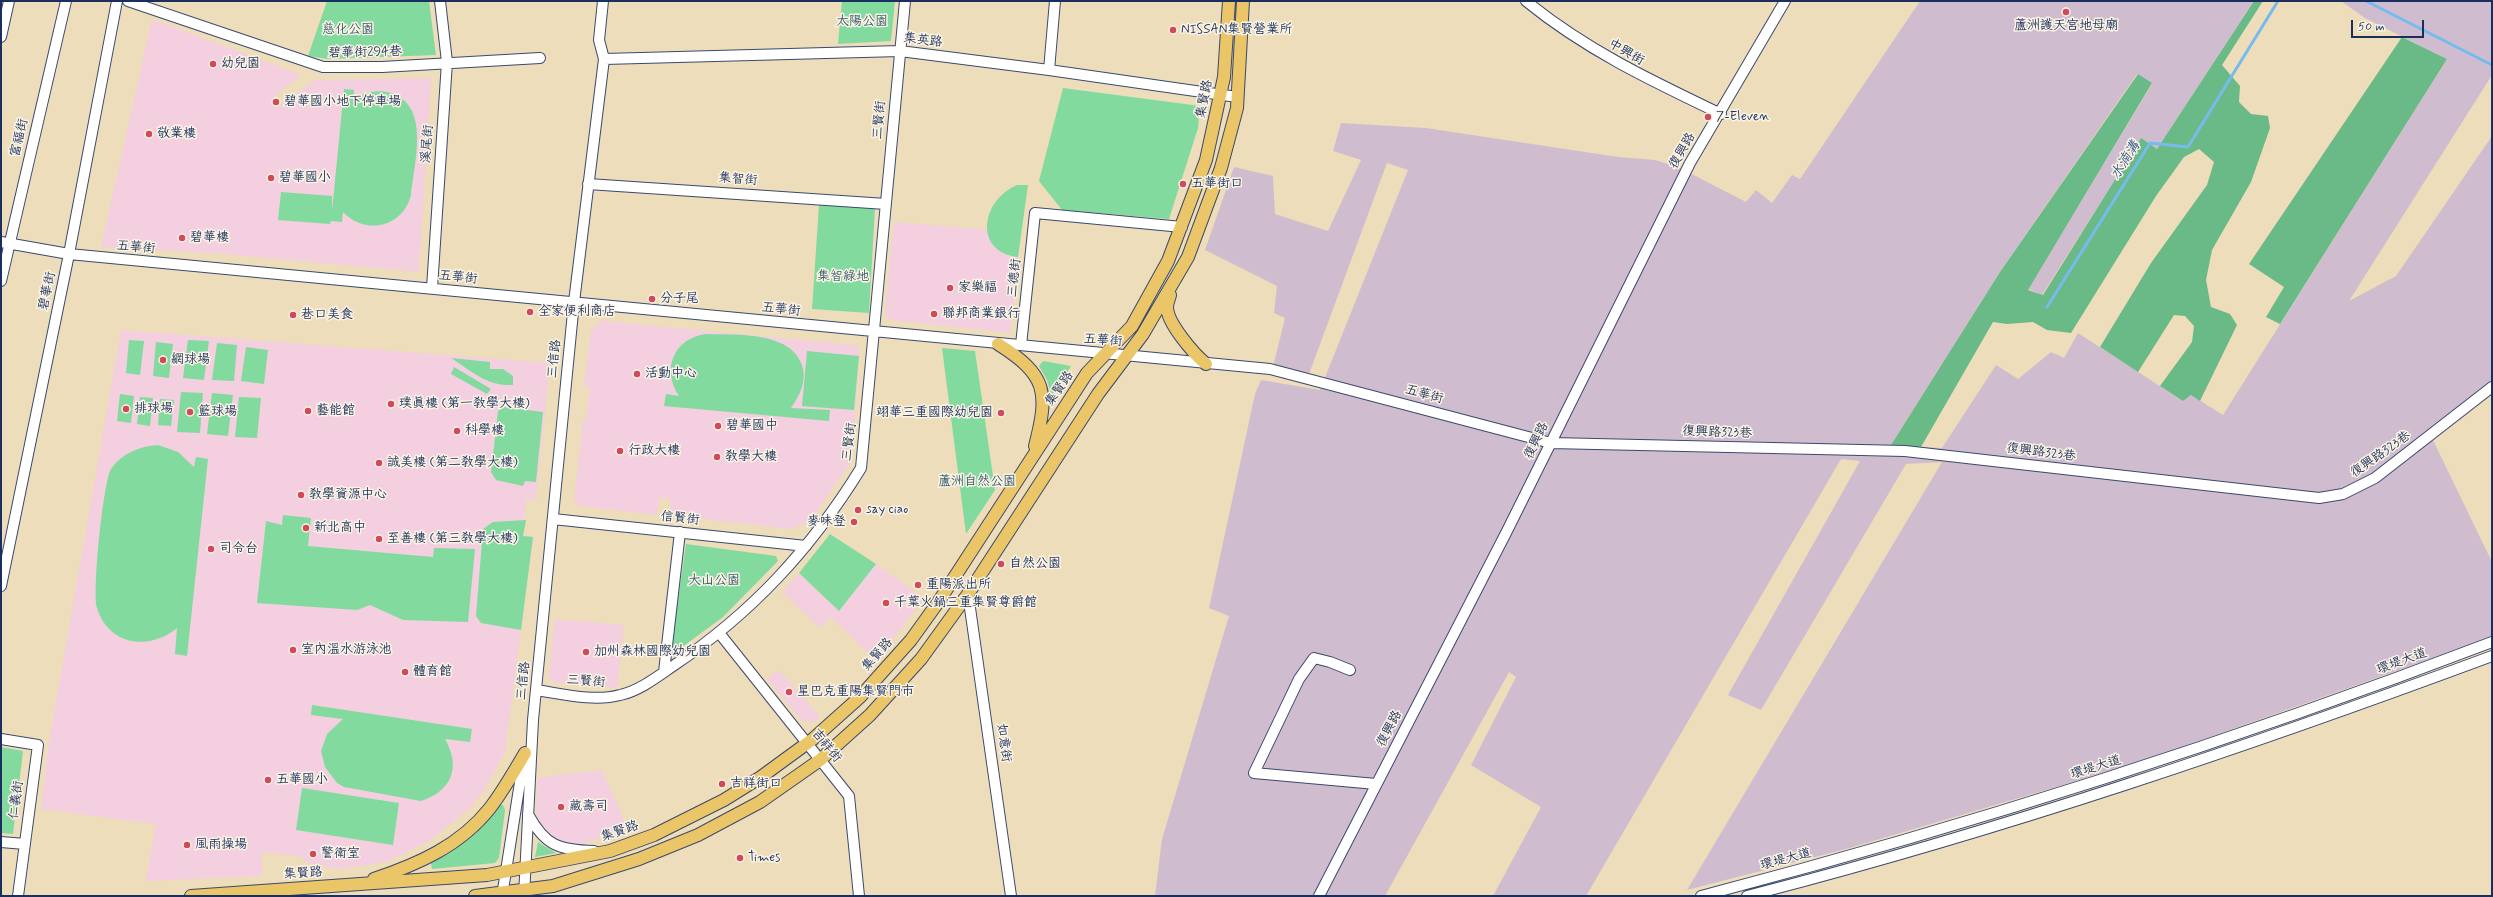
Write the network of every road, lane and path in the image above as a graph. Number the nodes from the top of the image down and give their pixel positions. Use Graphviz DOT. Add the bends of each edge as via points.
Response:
graph roads {
  1 [pos="9,1"];
  2 [pos="66,1"];
  3 [pos="117,1"];
  4 [pos="128,1"];
  5 [pos="440,1"];
  6 [pos="603,1"];
  7 [pos="905,1"];
  8 [pos="1055,1"];
  9 [pos="1229,1"];
  10 [pos="1243,1"];
  11 [pos="1526,1"];
  12 [pos="1785,1"];
  13 [pos="1,37"];
  14 [pos="900,51"];
  15 [pos="540,58"];
  16 [pos="604,59"];
  17 [pos="447,62"];
  18 [pos="1049,70"];
  19 [pos="1221,94"];
  20 [pos="1237,97"];
  21 [pos="1721,114"];
  22 [pos="588,184"];
  23 [pos="886,204"];
  24 [pos="1182,227"];
  25 [pos="5,242"];
  26 [pos="69,254"];
  27 [pos="1,281"];
  28 [pos="432,288"];
  29 [pos="1171,288"];
  30 [pos="574,302"];
  31 [pos="873,332"];
  32 [pos="998,344"];
  33 [pos="1020,345"];
  34 [pos="1103,354"];
  35 [pos="1129,356"];
  36 [pos="1206,364"];
  37 [pos="2492,387"];
  38 [pos="1551,443"];
  39 [pos="1032,458"];
  40 [pos="553,519"];
  41 [pos="680,532"];
  42 [pos="806,546"];
  43 [pos="1,586"];
  44 [pos="968,594"];
  45 [pos="720,634"];
  46 [pos="2492,642"];
  47 [pos="2492,656"];
  48 [pos="1350,670"];
  49 [pos="664,672"];
  50 [pos="536,690"];
  51 [pos="533,720"];
  52 [pos="1,739"];
  53 [pos="807,743"];
  54 [pos="524,754"];
  55 [pos="820,760"];
  56 [pos="1376,784"];
  57 [pos="528,813"];
  58 [pos="1,842"];
  59 [pos="25,844"];
  60 [pos="1884,847"];
  61 [pos="610,851"];
  62 [pos="1887,858"];
  63 [pos="525,869"];
  64 [pos="506,873"];
  65 [pos="1769,878"];
  66 [pos="359,885"];
  67 [pos="1773,889"];
  68 [pos="525,893"];
  69 [pos="502,895"];
  70 [pos="18,896"];
  71 [pos="191,896"];
  72 [pos="475,896"];
  73 [pos="858,896"];
  74 [pos="1011,896"];
  75 [pos="1319,896"];
  76 [pos="1701,896"];
  77 [pos="1747,896"];
  1 -- 13 [label="street"];
  2 -- 25 [label="street, 富福街"];
  3 -- 26 [label="street, 碧華街"];
  4 -- 17 [label="street, 碧華街294巷" via="323,67 382,67"];
  5 -- 17 [label="street, 溪尾街"];
  6 -- 16 [label="street, 三信路" via="599,40"];
  7 -- 14 [label="street, 三賢街"];
  8 -- 18 [label="street"];
  9 -- 19 [label="main road, 集賢路"];
  10 -- 20 [label="main road"];
  11 -- 21 [label="street, 中興街" via="1566,31 1631,72"];
  12 -- 21 [label="street, 復興路"];
  14 -- 16 [label="street, 集英路"];
  14 -- 18 [label="street, 集英路"];
  14 -- 23 [label="street, 三賢街"];
  15 -- 17 [label="street, 碧華街294巷"];
  16 -- 22 [label="street, 三信路"];
  17 -- 28 [label="street, 溪尾街"];
  18 -- 19 [label="street, 集英路"];
  19 -- 20 [label="street, 集英路"];
  19 -- 24 [label="main road, 集賢路" via="1206,160"];
  20 -- 29 [label="main road" via="1237,108 1221,168 1188,257"];
  21 -- 38 [label="street, 復興路" via="1690,163"];
  22 -- 23 [label="street, 集智街"];
  22 -- 30 [label="street, 三信路"];
  23 -- 31 [label="street, 三賢街"];
  24 -- 33 [label="street, 三德街" via="1035,213"];
  24 -- 34 [label="main road, 集賢路" via="1168,261 1132,326"];
  25 -- 26 [label="street, 五華街"];
  25 -- 27 [label="street, 富福街"];
  26 -- 28 [label="street, 五華街"];
  26 -- 43 [label="street, 碧華街"];
  28 -- 30 [label="street, 五華街"];
  29 -- 35 [label="main road"];
  29 -- 36 [label="main road" via="1167,308 1186,344"];
  30 -- 31 [label="street, 五華街"];
  30 -- 40 [label="street, 三信路"];
  31 -- 32 [label="street, 五華街"];
  31 -- 42 [label="street, 三賢街" via="861,468"];
  32 -- 33 [label="street, 五華街"];
  32 -- 39 [label="main road" via="1019,357 1033,372 1043,390 1044,408"];
  33 -- 34 [label="street, 五華街"];
  34 -- 35 [label="street, 五華街"];
  34 -- 39 [label="main road, 集賢路" via="1087,373"];
  35 -- 36 [label="street, 五華街"];
  35 -- 44 [label="main road" via="1098,394"];
  36 -- 38 [label="street, 五華街" via="1270,369"];
  37 -- 38 [label="street, 復興路323巷" via="2375,478 2343,494 2319,498 1905,451"];
  38 -- 56 [label="street, 復興路"];
  39 -- 53 [label="main road, 集賢路" via="911,640 860,697"];
  40 -- 41 [label="street, 信賢街"];
  40 -- 50 [label="street, 三信路"];
  41 -- 42 [label="street, 信賢街"];
  41 -- 49 [label="street"];
  42 -- 45 [label="street, 三賢街" via="771,587"];
  44 -- 55 [label="main road" via="921,659 870,715"];
  44 -- 74 [label="street, 如意街"];
  45 -- 49 [label="street, 三賢街"];
  45 -- 53 [label="street, 吉祥街"];
  46 -- 60 [label="street, 環堤大道" via="2131,770"];
  47 -- 62 [label="street, 環堤大道" via="2116,788"];
  48 -- 56 [label="street" via="1314,658 1299,680 1254,774"];
  49 -- 50 [label="street, 三賢街" via="622,695 604,698"];
  50 -- 51 [label="street, 三信路"];
  51 -- 54 [label="street, 三信路"];
  51 -- 57 [label="street, 三信路"];
  52 -- 59 [label="street, 仁義街" via="38,745"];
  53 -- 55 [label="street, 吉祥街"];
  53 -- 61 [label="main road, 集賢路" via="724,800 654,835"];
  54 -- 64 [label="street, 三信路"];
  54 -- 66 [label="main road" via="490,808 466,832 442,850 411,867"];
  55 -- 68 [label="main road" via="760,802 698,835 639,859"];
  55 -- 73 [label="street, 吉祥街" via="849,796"];
  56 -- 75 [label="street, 復興路"];
  57 -- 61 [label="street" via="537,829 554,845 575,850"];
  57 -- 63 [label="street, 三信路"];
  58 -- 59 [label="street"];
  59 -- 70 [label="street, 仁義街"];
  60 -- 62 [label="street"];
  60 -- 65 [label="street, 環堤大道"];
  61 -- 63 [label="main road, 集賢路"];
  62 -- 67 [label="street, 環堤大道"];
  63 -- 64 [label="main road, 集賢路"];
  63 -- 68 [label="street, 三信路"];
  64 -- 66 [label="main road, 集賢路"];
  64 -- 69 [label="street, 三信路"];
  65 -- 67 [label="street"];
  65 -- 76 [label="street, 環堤大道"];
  66 -- 71 [label="main road, 集賢路"];
  67 -- 77 [label="street, 環堤大道"];
  68 -- 69 [label="main road"];
  69 -- 72 [label="main road"];
}
